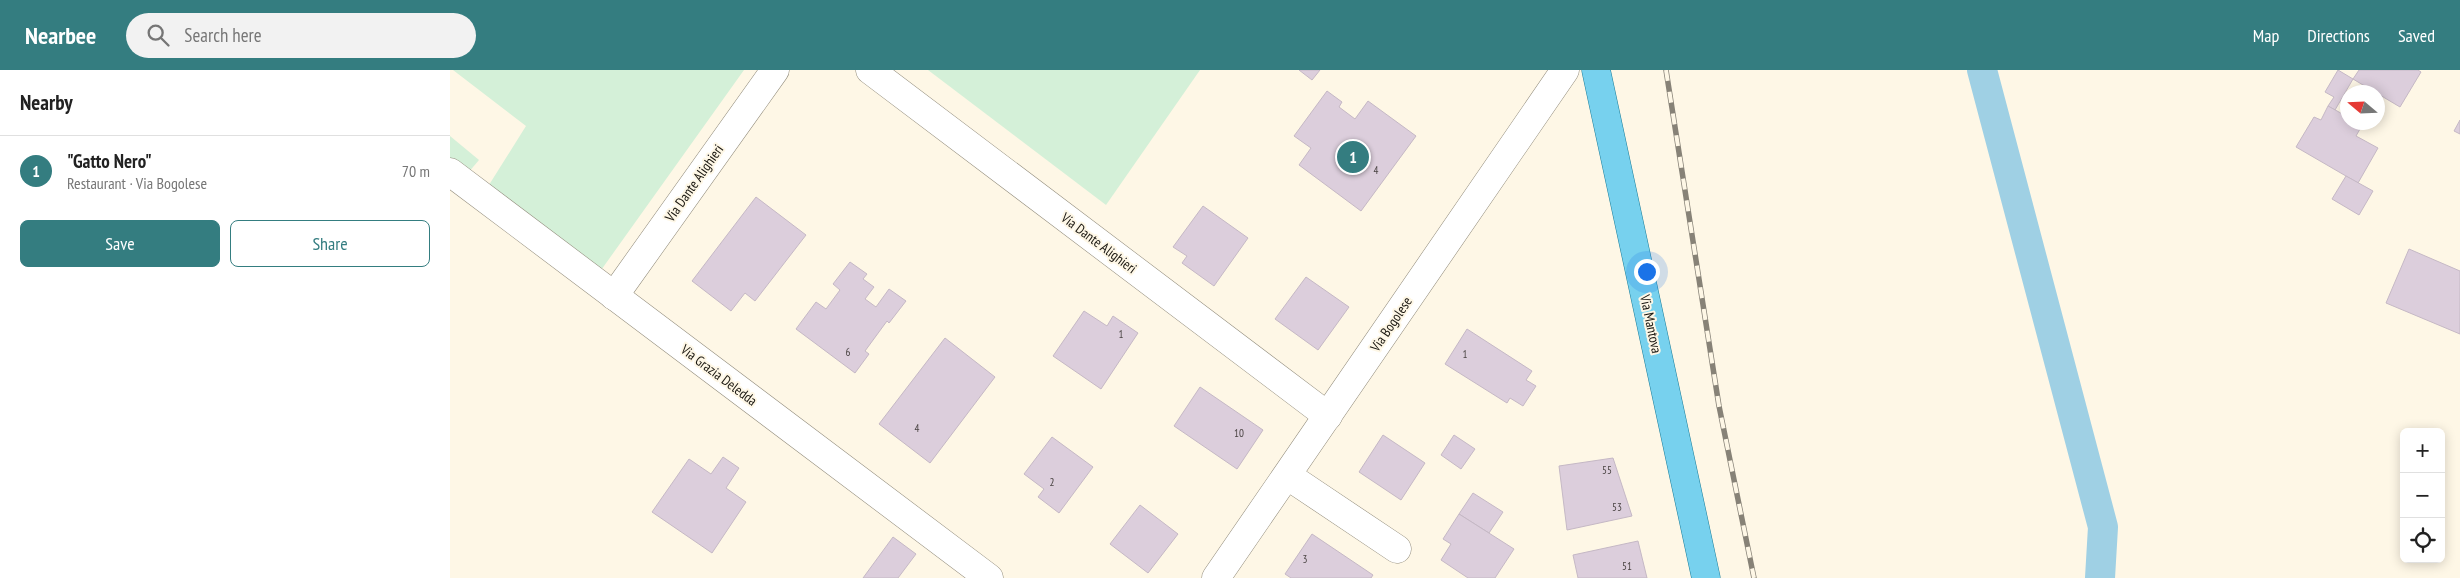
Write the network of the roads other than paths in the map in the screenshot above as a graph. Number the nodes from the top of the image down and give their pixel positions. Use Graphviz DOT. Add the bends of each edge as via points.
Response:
graph roads {
  1 [pos="774,70"];
  2 [pos="870,70"];
  3 [pos="1565,70"];
  4 [pos="1596,70"];
  5 [pos="450,172"];
  6 [pos="614,296"];
  7 [pos="1328,416"];
  8 [pos="1288,476"];
  9 [pos="1397,549"];
  10 [pos="989,578"];
  11 [pos="1216,578"];
  12 [pos="1706,578"];
  1 -- 6 [label="street, Via Dante Alighieri"];
  2 -- 7 [label="street, Via Dante Alighieri"];
  3 -- 7 [label="street, Via Bogolese"];
  4 -- 12 [label="main road, Via Mantova"];
  5 -- 6 [label="street, Via Grazia Deledda"];
  6 -- 10 [label="street, Via Grazia Deledda"];
  7 -- 8 [label="street, Via Bogolese"];
  8 -- 9 [label="street"];
  8 -- 11 [label="street, Via Bogolese"];
}
